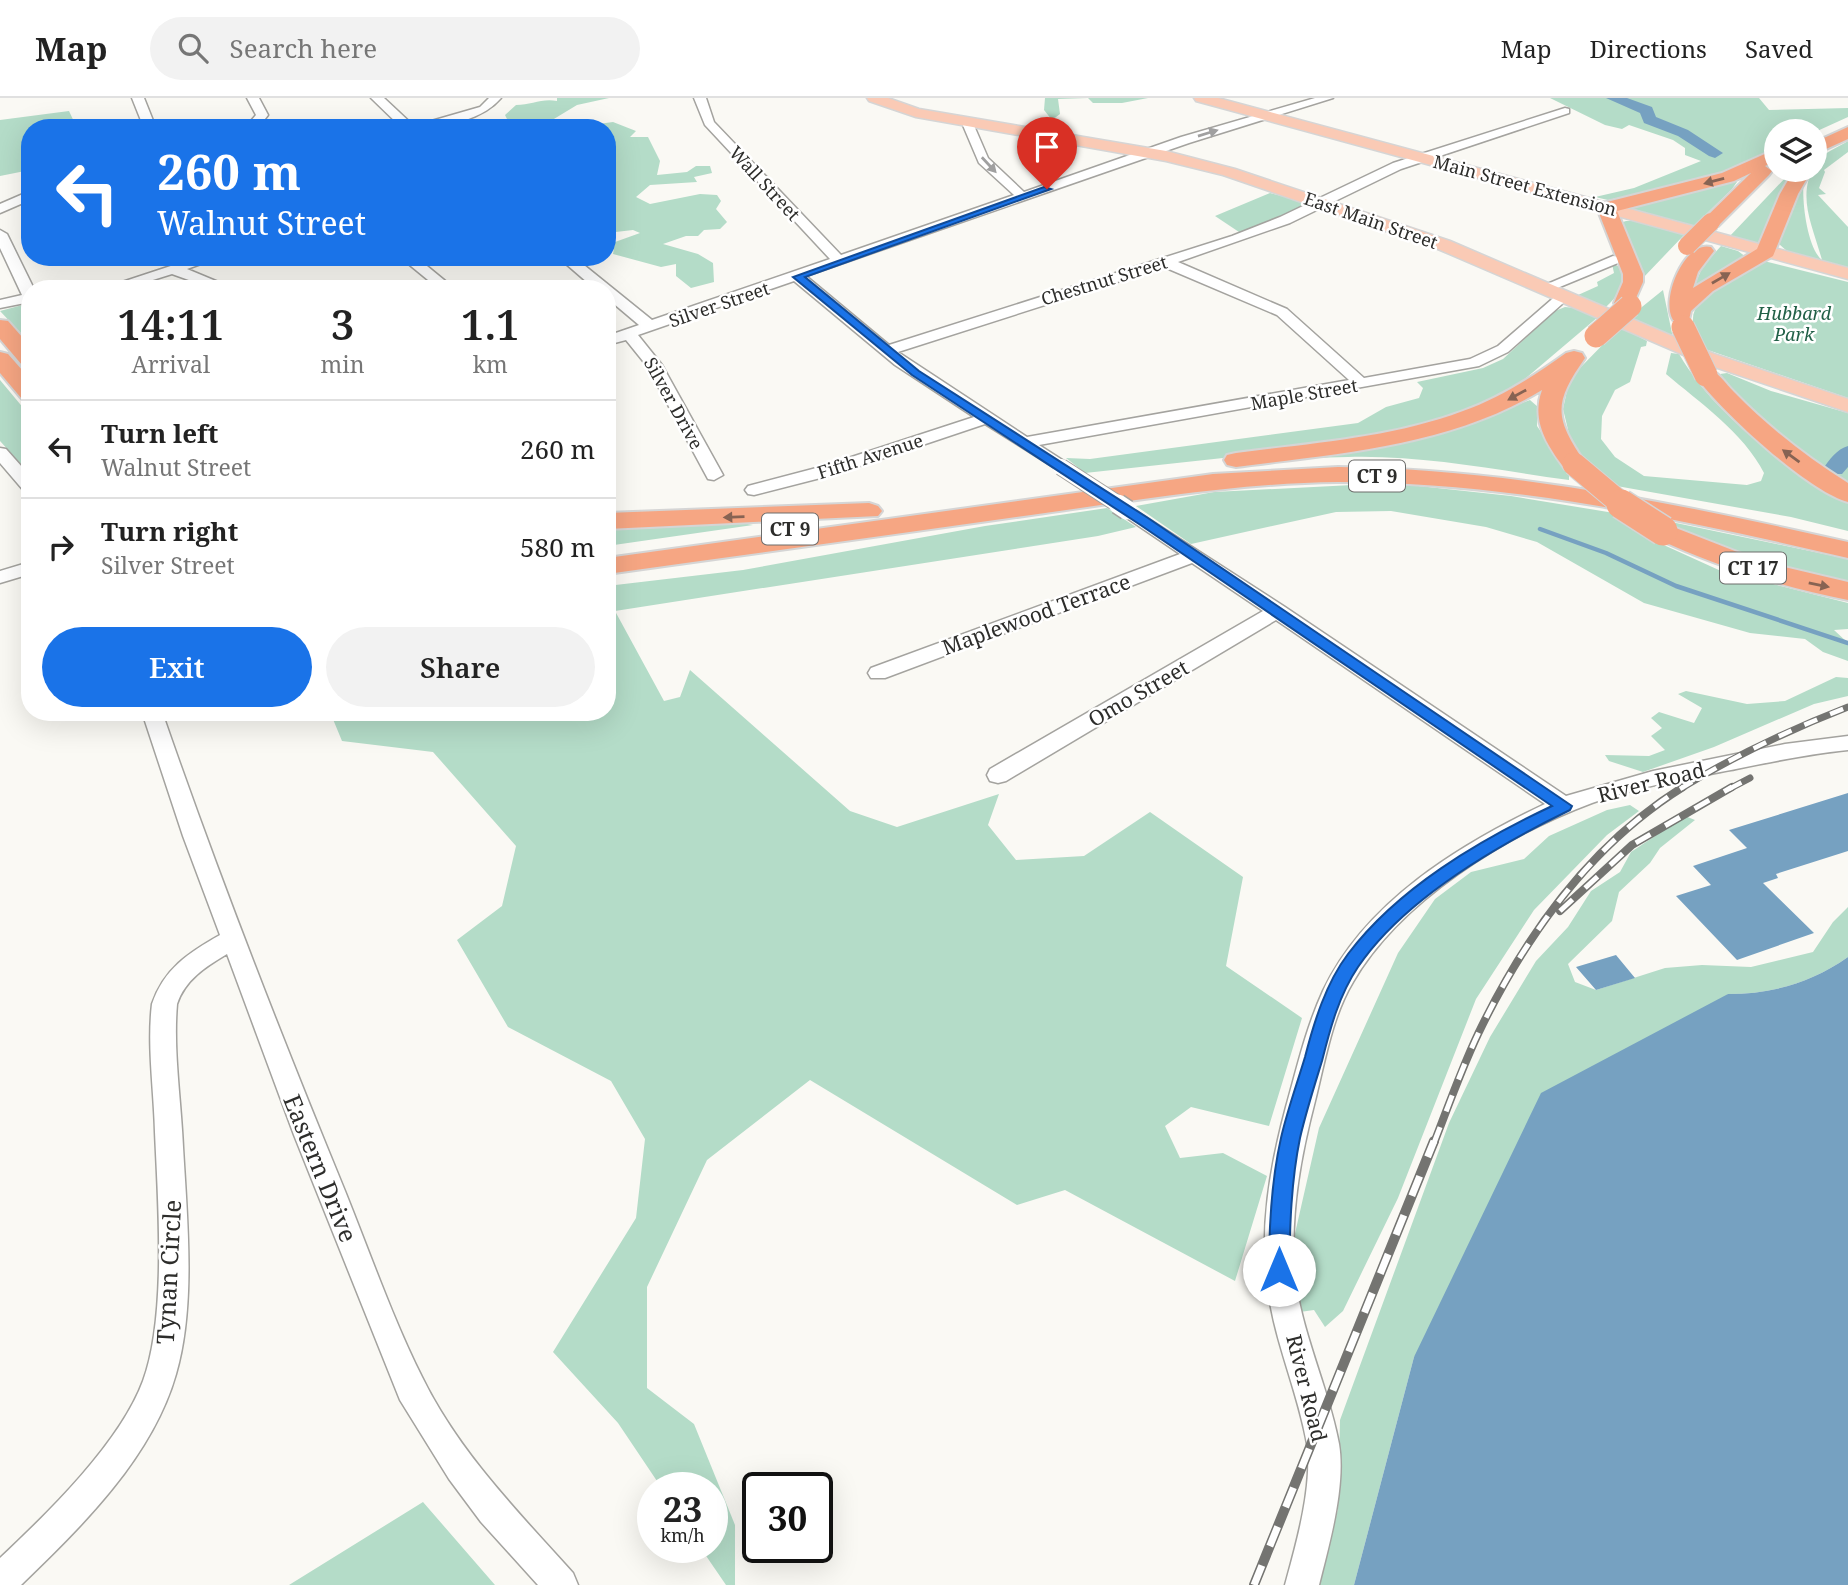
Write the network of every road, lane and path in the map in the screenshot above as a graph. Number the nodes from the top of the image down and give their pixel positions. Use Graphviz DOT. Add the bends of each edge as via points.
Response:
graph roads {
  1 [pos="138,98"];
  2 [pos="253,98"];
  3 [pos="377,98"];
  4 [pos="495,98"];
  5 [pos="700,98"];
  6 [pos="874,98"];
  7 [pos="1201,98"];
  8 [pos="1327,98"];
  9 [pos="1565,111"];
  10 [pos="1268,115"];
  11 [pos="146,119"];
  12 [pos="259,119"];
  13 [pos="399,119"];
  14 [pos="449,119"];
  15 [pos="968,123"];
  16 [pos="1148,153"];
  17 [pos="1422,157"];
  18 [pos="1764,160"];
  19 [pos="1764,171"];
  20 [pos="1770,182"];
  21 [pos="1796,182"];
  22 [pos="1024,198"];
  23 [pos="21,199"];
  24 [pos="1319,202"];
  25 [pos="1606,208"];
  26 [pos="0,209"];
  27 [pos="1719,224"];
  28 [pos="0,234"];
  29 [pos="1696,249"];
  30 [pos="1766,252"];
  31 [pos="1613,260"];
  32 [pos="1163,261"];
  33 [pos="840,262"];
  34 [pos="1669,265"];
  35 [pos="166,266"];
  36 [pos="183,266"];
  37 [pos="419,266"];
  38 [pos="576,266"];
  39 [pos="173,269"];
  40 [pos="1848,274"];
  41 [pos="798,277"];
  42 [pos="22,280"];
  43 [pos="137,280"];
  44 [pos="203,280"];
  45 [pos="436,280"];
  46 [pos="594,280"];
  47 [pos="1651,284"];
  48 [pos="1554,293"];
  49 [pos="616,298"];
  50 [pos="1628,305"];
  51 [pos="1682,318"];
  52 [pos="0,326"];
  53 [pos="651,327"];
  54 [pos="629,334"];
  55 [pos="616,338"];
  56 [pos="21,350"];
  57 [pos="886,351"];
  58 [pos="1574,358"];
  59 [pos="0,359"];
  60 [pos="21,384"];
  61 [pos="1362,384"];
  62 [pos="1843,405"];
  63 [pos="985,419"];
  64 [pos="1023,443"];
  65 [pos="0,453"];
  66 [pos="714,475"];
  67 [pos="21,477"];
  68 [pos="1061,479"];
  69 [pos="754,489"];
  70 [pos="1848,494"];
  71 [pos="973,503"];
  72 [pos="616,521"];
  73 [pos="903,526"];
  74 [pos="1848,538"];
  75 [pos="1848,550"];
  76 [pos="616,552"];
  77 [pos="1193,556"];
  78 [pos="616,565"];
  79 [pos="21,571"];
  80 [pos="616,574"];
  81 [pos="0,577"];
  82 [pos="1848,591"];
  83 [pos="1278,611"];
  84 [pos="878,673"];
  85 [pos="155,721"];
  86 [pos="1848,743"];
  87 [pos="998,775"];
  88 [pos="1564,806"];
  89 [pos="233,939"];
  90 [pos="0,1581"];
  91 [pos="561,1585"];
  92 [pos="1302,1585"];
  1 -- 11 [label="street"];
  2 -- 12 [label="street"];
  3 -- 13 [label="street"];
  4 -- 14 [label="street" via="484,109"];
  5 -- 33 [label="street, Wall Street" via="709,123"];
  6 -- 15 [label="main road, East Main Street" via="916,113"];
  7 -- 10 [label="main road, Main Street Extension"];
  8 -- 10 [label="street, Silver Street"];
  9 -- 17 [label="street, Chestnut Street"];
  16 -- 10 [label="street, Silver Street, one-way"];
  10 -- 17 [label="main road, Main Street Extension"];
  15 -- 16 [label="main road, East Main Street"];
  15 -- 22 [label="street, one-way" via="983,160"];
  16 -- 22 [label="street, Silver Street"];
  16 -- 24 [label="main road, East Main Street" via="1206,165"];
  17 -- 24 [label="street, Chestnut Street"];
  17 -- 25 [label="main road, Main Street Extension"];
  18 -- 25 [label="highway, one-way" via="1728,177"];
  19 -- 27 [label="highway"];
  20 -- 27 [label="highway"];
  21 -- 30 [label="highway"];
  22 -- 33 [label="street, Silver Street"];
  23 -- 26 [label="street"];
  24 -- 32 [label="street, Chestnut Street" via="1268,227"];
  24 -- 48 [label="main road, East Main Street" via="1453,249"];
  25 -- 30 [label="main road, Main Street Extension"];
  25 -- 50 [label="highway" via="1633,274"];
  27 -- 29 [label="highway"];
  28 -- 42 [label="street"];
  29 -- 34 [label="highway"];
  29 -- 51 [label="highway" via="1680,291"];
  30 -- 40 [label="main road, Main Street Extension"];
  51 -- 30 [label="highway, one-way" via="1706,287"];
  31 -- 48 [label="street, Maple Street"];
  32 -- 57 [label="street, Chestnut Street"];
  32 -- 61 [label="street" via="1282,312"];
  33 -- 41 [label="street, Silver Street"];
  35 -- 39 [label="street"];
  36 -- 39 [label="street"];
  37 -- 45 [label="street"];
  38 -- 46 [label="street"];
  39 -- 43 [label="street"];
  39 -- 44 [label="street"];
  41 -- 53 [label="street, Silver Street"];
  41 -- 57 [label="street"];
  47 -- 50 [label="highway, CT 17"];
  48 -- 61 [label="street, Maple Street" via="1490,357"];
  48 -- 62 [label="main road, East Main Street" via="1707,358"];
  49 -- 53 [label="street"];
  50 -- 58 [label="highway, CT 17, bridge"];
  70 -- 51 [label="highway, one-way, bridge" via="1760,432 1729,402 1706,375"];
  52 -- 56 [label="highway"];
  53 -- 54 [label="street, Silver Street"];
  54 -- 55 [label="street, Silver Street"];
  54 -- 66 [label="street, Silver Drive" via="654,365"];
  57 -- 63 [label="street"];
  58 -- 68 [label="highway, one-way" via="1508,400 1429,429"];
  58 -- 82 [label="highway, CT 17, one-way, bridge" via="1548,401 1554,432 1574,464 1613,499 1662,531 1738,564"];
  59 -- 60 [label="highway"];
  61 -- 64 [label="street, Maple Street"];
  63 -- 64 [label="street"];
  63 -- 69 [label="street, Fifth Avenue" via="830,470"];
  64 -- 68 [label="street"];
  65 -- 67 [label="street"];
  68 -- 71 [label="highway, CT 9"];
  68 -- 74 [label="highway, CT 9" via="1254,467 1397,466 1602,489"];
  68 -- 77 [label="street, bridge" via="1127,510"];
  71 -- 72 [label="highway, one-way" via="842,513"];
  71 -- 76 [label="highway, CT 9"];
  73 -- 75 [label="highway, CT 9" via="1213,482 1354,475 1447,480 1576,497 1709,519"];
  73 -- 78 [label="highway, CT 9"];
  73 -- 80 [label="highway"];
  77 -- 83 [label="street"];
  77 -- 84 [label="street, Maplewood Terrace"];
  79 -- 81 [label="street"];
  83 -- 87 [label="street, Omo Street"];
  83 -- 88 [label="street"];
  85 -- 89 [label="street, Eastern Drive"];
  86 -- 88 [label="street, River Road" via="1642,782"];
  88 -- 92 [label="street, River Road" via="1491,844 1401,909 1352,961 1322,1026 1290,1139 1279,1237 1283,1294 1323,1446 1319,1506"];
  89 -- 90 [label="street, Tynan Circle" via="186,968 164,1000 172,1277 168,1335 156,1390 109,1466"];
  89 -- 91 [label="street, Eastern Drive" via="411,1389 460,1468"];
}
